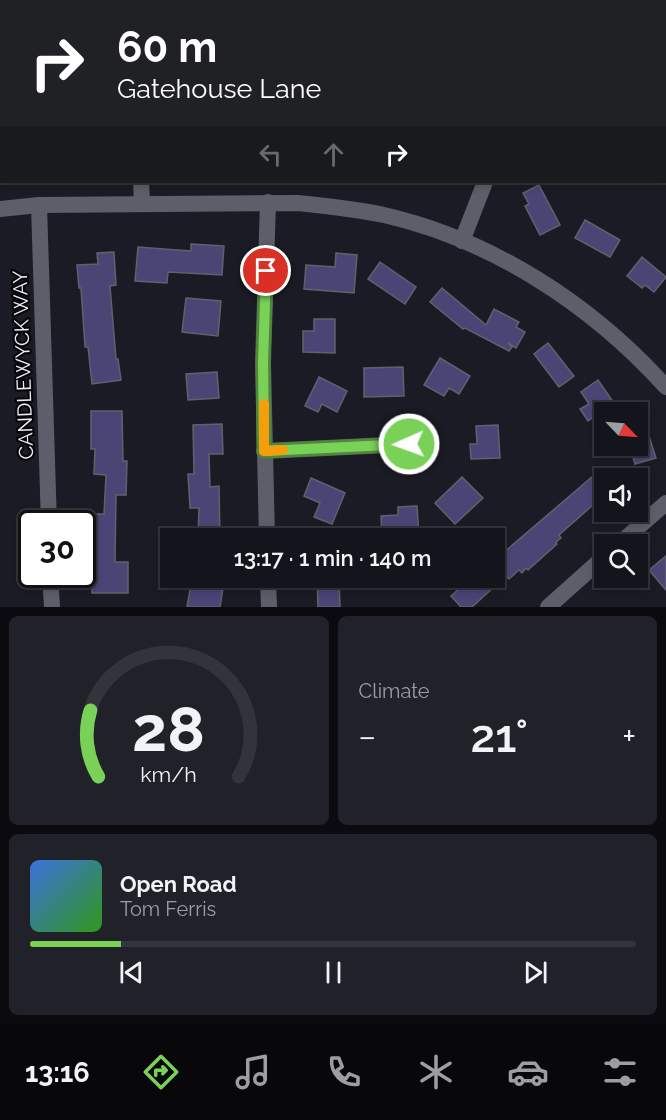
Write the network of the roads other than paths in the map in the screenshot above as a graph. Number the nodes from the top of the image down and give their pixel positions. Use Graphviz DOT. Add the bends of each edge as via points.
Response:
graph roads {
  1 [pos="141,183"];
  2 [pos="485,183"];
  3 [pos="268,202"];
  4 [pos="142,203"];
  5 [pos="39,205"];
  6 [pos="0,209"];
  7 [pos="462,241"];
  8 [pos="666,387"];
  9 [pos="409,444"];
  10 [pos="264,451"];
  11 [pos="666,503"];
  12 [pos="48,510"];
  13 [pos="267,528"];
  14 [pos="630,534"];
  15 [pos="594,566"];
  16 [pos="50,588"];
  17 [pos="268,588"];
  18 [pos="51,607"];
  19 [pos="269,607"];
  20 [pos="548,607"];
  1 -- 4 [label="street"];
  2 -- 7 [label="street"];
  3 -- 4 [label="street"];
  3 -- 7 [label="street" via="357,210"];
  3 -- 10 [label="street"];
  4 -- 5 [label="street"];
  5 -- 6 [label="street"];
  5 -- 12 [label="street, CANDLEWYCK WAY"];
  7 -- 8 [label="street" via="519,269 567,299 632,350"];
  9 -- 10 [label="street"];
  10 -- 13 [label="street"];
  11 -- 14 [label="street"];
  15 -- 20 [label="street"];
  16 -- 18 [label="street"];
  17 -- 19 [label="street"];
}
